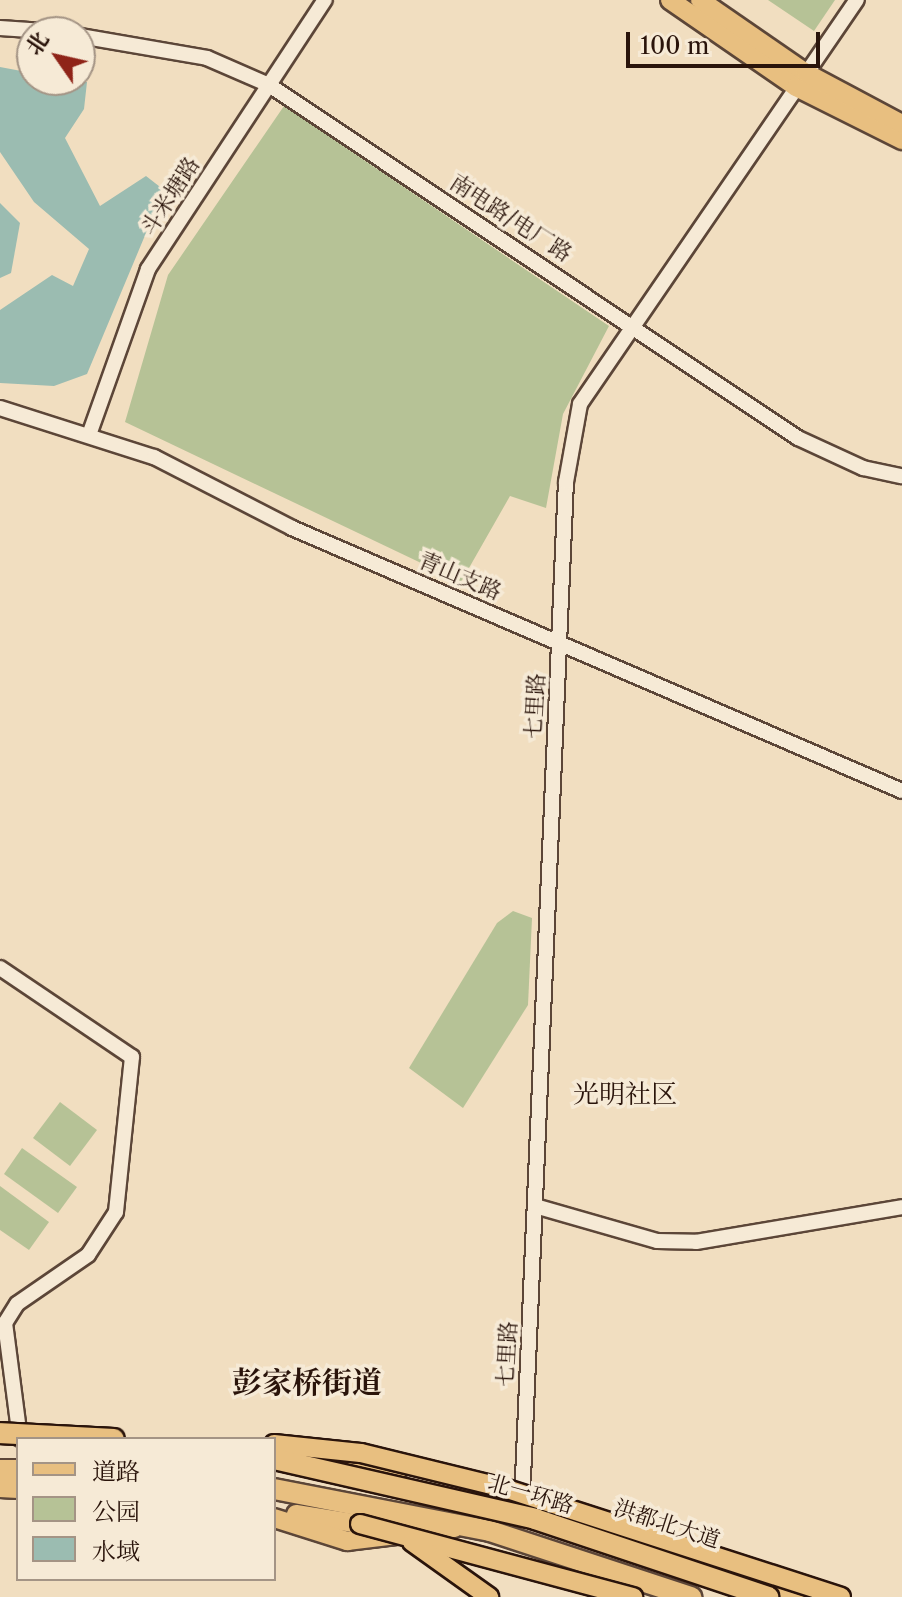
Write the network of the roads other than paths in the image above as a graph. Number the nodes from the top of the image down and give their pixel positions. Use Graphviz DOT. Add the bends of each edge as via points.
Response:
graph roads {
  1 [pos="325,0"];
  2 [pos="670,0"];
  3 [pos="700,0"];
  4 [pos="857,0"];
  5 [pos="96,39"];
  6 [pos="801,80"];
  7 [pos="269,85"];
  8 [pos="902,124"];
  9 [pos="902,140"];
  10 [pos="632,324"];
  11 [pos="0,408"];
  12 [pos="89,435"];
  13 [pos="902,476"];
  14 [pos="560,643"];
  15 [pos="902,791"];
  16 [pos="0,968"];
  17 [pos="535,1206"];
  18 [pos="902,1207"];
  19 [pos="0,1433"];
  20 [pos="19,1437"];
  21 [pos="76,1437"];
  22 [pos="276,1444"];
  23 [pos="276,1459"];
  24 [pos="276,1465"];
  25 [pos="276,1489"];
  26 [pos="522,1502"];
  27 [pos="276,1510"];
  28 [pos="276,1519"];
  29 [pos="360,1524"];
  30 [pos="489,1597"];
  31 [pos="633,1597"];
  32 [pos="676,1597"];
  33 [pos="691,1597"];
  34 [pos="768,1597"];
  35 [pos="809,1597"];
  36 [pos="841,1597"];
  1 -- 7 [label="street, 斗米塘路"];
  2 -- 6 [label="main road"];
  3 -- 6 [label="main road"];
  4 -- 6 [label="street, 七里路"];
  5 -- 7 [label="street, 南电路/电厂路" via="207,58"];
  6 -- 8 [label="main road"];
  6 -- 9 [label="main road"];
  6 -- 10 [label="street, 七里路"];
  7 -- 10 [label="street, 南电路/电厂路"];
  7 -- 12 [label="street, 斗米塘路" via="148,269"];
  10 -- 13 [label="street, 南电路/电厂路" via="798,438 863,468"];
  10 -- 14 [label="street, 七里路" via="580,404 566,482"];
  11 -- 12 [label="street, 青山支路"];
  12 -- 14 [label="street, 青山支路" via="154,457 292,528"];
  14 -- 15 [label="street, 青山支路"];
  14 -- 17 [label="street, 七里路"];
  16 -- 20 [label="street" via="132,1057 116,1212 88,1255 17,1304 5,1323"];
  17 -- 18 [label="street" via="657,1241 696,1242"];
  17 -- 26 [label="street, 七里路"];
  19 -- 21 [label="highway, bridge"];
  22 -- 36 [label="main road, bridge" via="361,1453 504,1488"];
  23 -- 34 [label="highway, 北一环路, bridge" via="535,1519"];
  24 -- 26 [label="main road, 洪都北大道" via="318,1471 383,1466"];
  25 -- 33 [label="highway" via="490,1531"];
  26 -- 35 [label="main road, 洪都北大道"];
  27 -- 29 [label="main road"];
  28 -- 32 [label="main road" via="347,1541 478,1532"];
  29 -- 30 [label="main road, bridge" via="444,1560"];
  29 -- 31 [label="main road, bridge"];
}
